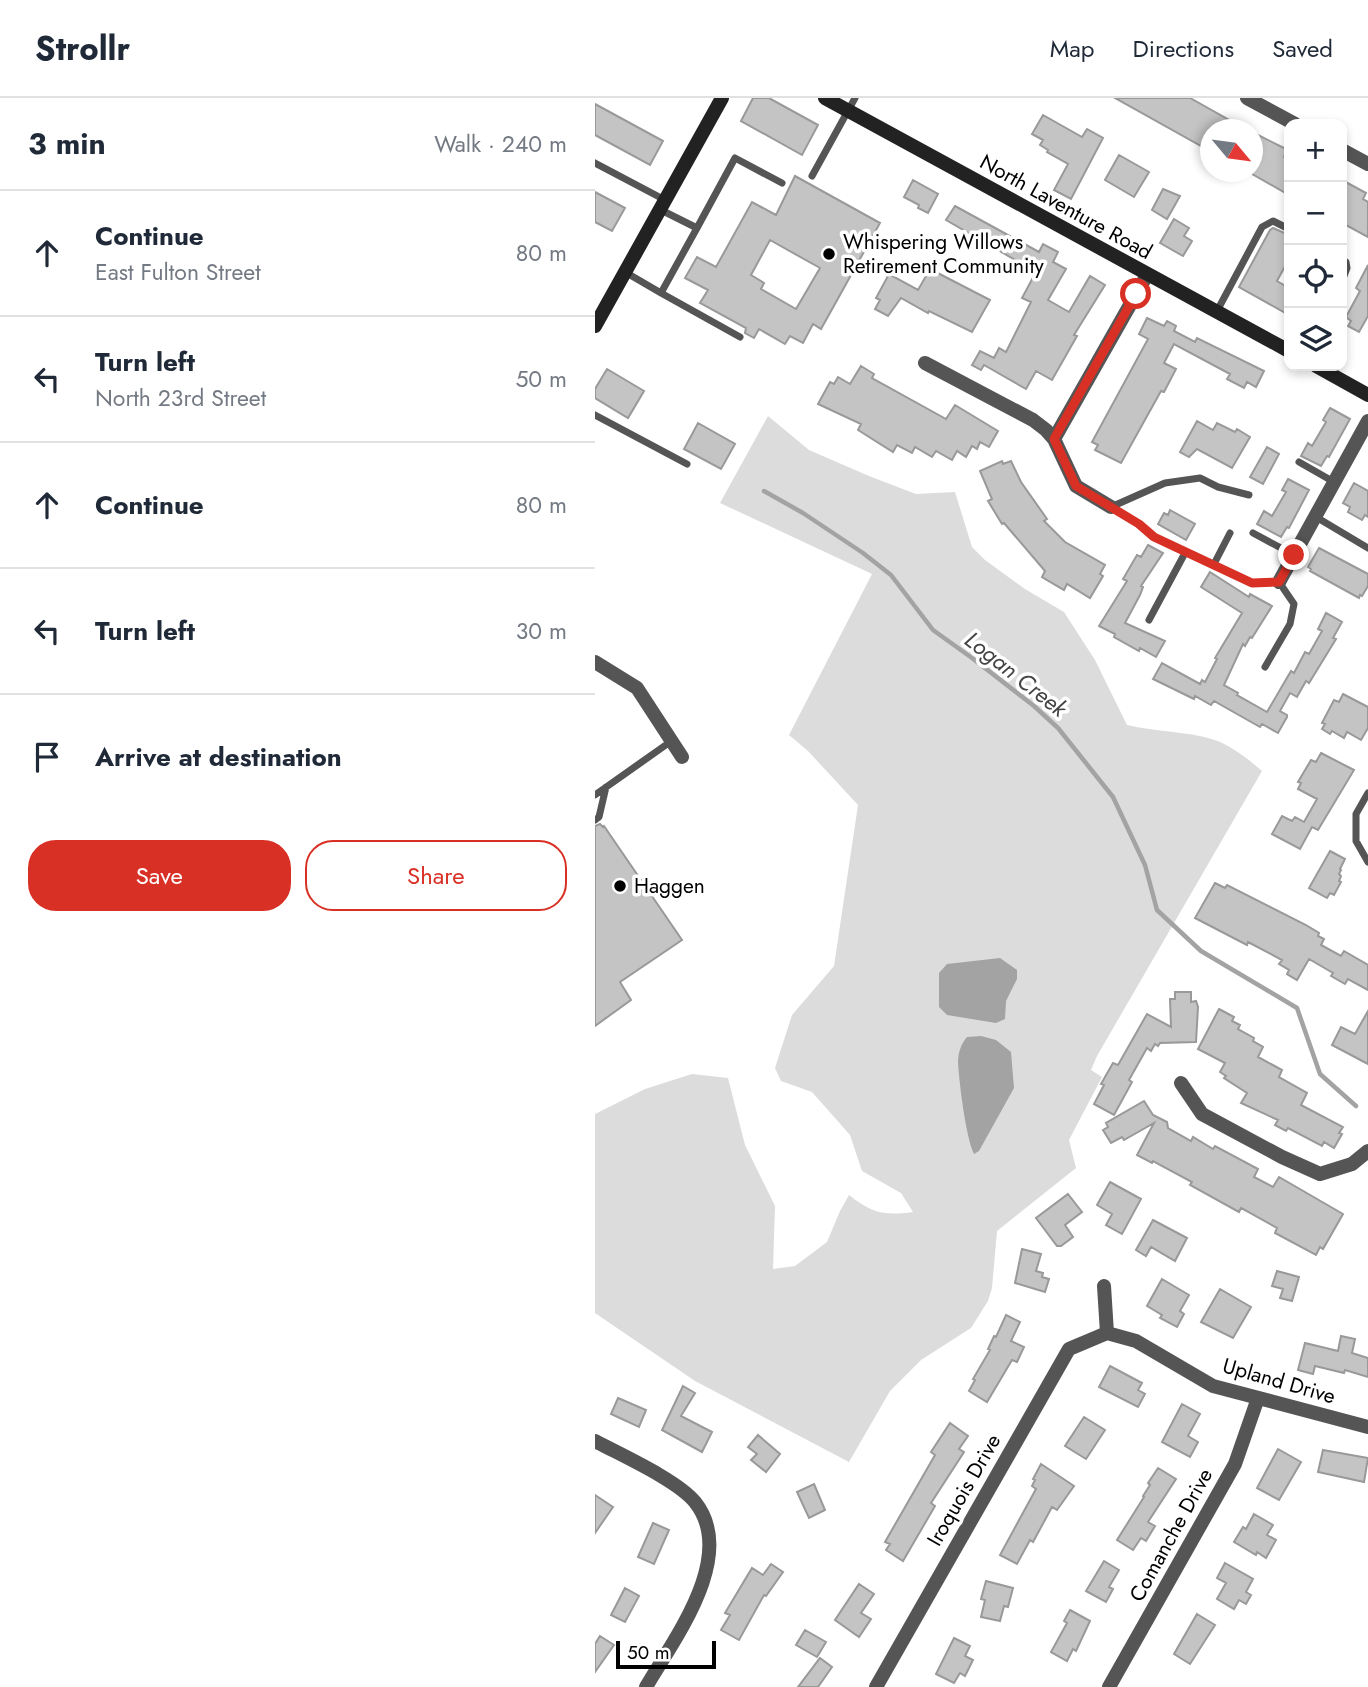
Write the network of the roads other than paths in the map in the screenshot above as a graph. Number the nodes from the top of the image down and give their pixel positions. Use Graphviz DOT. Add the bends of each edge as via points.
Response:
graph roads {
  1 [pos="722,98"];
  2 [pos="824,98"];
  3 [pos="1247,98"];
  4 [pos="851,104"];
  5 [pos="1286,119"];
  6 [pos="1347,153"];
  7 [pos="595,163"];
  8 [pos="1368,164"];
  9 [pos="811,176"];
  10 [pos="782,183"];
  11 [pos="662,205"];
  12 [pos="1284,226"];
  13 [pos="697,228"];
  14 [pos="625,272"];
  15 [pos="1147,275"];
  16 [pos="661,293"];
  17 [pos="1217,311"];
  18 [pos="595,326"];
  19 [pos="740,337"];
  20 [pos="1284,348"];
  21 [pos="925,363"];
  22 [pos="1325,371"];
  23 [pos="1368,395"];
  24 [pos="595,415"];
  25 [pos="1368,421"];
  26 [pos="1054,439"];
  27 [pos="1299,462"];
  28 [pos="687,464"];
  29 [pos="1335,482"];
  30 [pos="1249,495"];
  31 [pos="1111,507"];
  32 [pos="1316,517"];
  33 [pos="1230,533"];
  34 [pos="1253,533"];
  35 [pos="1368,548"];
  36 [pos="1185,554"];
  37 [pos="1294,555"];
  38 [pos="1214,564"];
  39 [pos="1279,582"];
  40 [pos="1149,620"];
  41 [pos="595,662"];
  42 [pos="1265,667"];
  43 [pos="670,742"];
  44 [pos="682,757"];
  45 [pos="606,787"];
  46 [pos="1368,793"];
  47 [pos="595,795"];
  48 [pos="595,820"];
  49 [pos="1368,862"];
  50 [pos="1181,1083"];
  51 [pos="1368,1151"];
  52 [pos="1104,1286"];
  53 [pos="1107,1333"];
  54 [pos="1258,1398"];
  55 [pos="1368,1427"];
  56 [pos="595,1441"];
  57 [pos="646,1687"];
  58 [pos="876,1687"];
  59 [pos="1109,1687"];
  1 -- 11 [label="street"];
  2 -- 4 [label="street, North Laventure Road"];
  3 -- 5 [label="street"];
  4 -- 9 [label="lane"];
  4 -- 15 [label="street, North Laventure Road"];
  6 -- 8 [label="street"];
  7 -- 11 [label="lane"];
  10 -- 13 [label="lane" via="735,158"];
  11 -- 13 [label="lane"];
  11 -- 14 [label="street"];
  12 -- 17 [label="lane" via="1273,221 1262,227"];
  13 -- 16 [label="lane"];
  14 -- 16 [label="lane"];
  14 -- 18 [label="street"];
  15 -- 17 [label="street, North Laventure Road"];
  15 -- 26 [label="street"];
  16 -- 19 [label="lane"];
  17 -- 20 [label="street, North Laventure Road"];
  21 -- 26 [label="street" via="1033,421"];
  22 -- 23 [label="street"];
  24 -- 28 [label="lane"];
  25 -- 29 [label="street"];
  26 -- 31 [label="street" via="1076,486"];
  27 -- 29 [label="lane"];
  29 -- 32 [label="street"];
  30 -- 31 [label="lane" via="1200,478 1165,483"];
  31 -- 36 [label="lane"];
  32 -- 35 [label="lane"];
  32 -- 37 [label="street"];
  33 -- 38 [label="lane"];
  34 -- 37 [label="lane"];
  36 -- 38 [label="lane"];
  36 -- 40 [label="lane"];
  37 -- 39 [label="street"];
  38 -- 39 [label="lane" via="1252,583"];
  39 -- 42 [label="lane" via="1294,604 1290,624"];
  41 -- 43 [label="street" via="637,688"];
  43 -- 44 [label="street"];
  43 -- 45 [label="lane"];
  45 -- 47 [label="lane"];
  45 -- 48 [label="lane"];
  46 -- 49 [label="lane" via="1356,814 1356,841"];
  50 -- 51 [label="street" via="1202,1114 1320,1174 1352,1164"];
  52 -- 53 [label="street"];
  53 -- 54 [label="street, Upland Drive" via="1136,1340 1213,1386"];
  53 -- 58 [label="street, Iroquois Drive" via="1069,1349"];
  54 -- 55 [label="street, Upland Drive"];
  54 -- 59 [label="street, Comanche Drive" via="1235,1464"];
  56 -- 57 [label="street" via="664,1478 694,1501 707,1524 710,1554 699,1593"];
}
